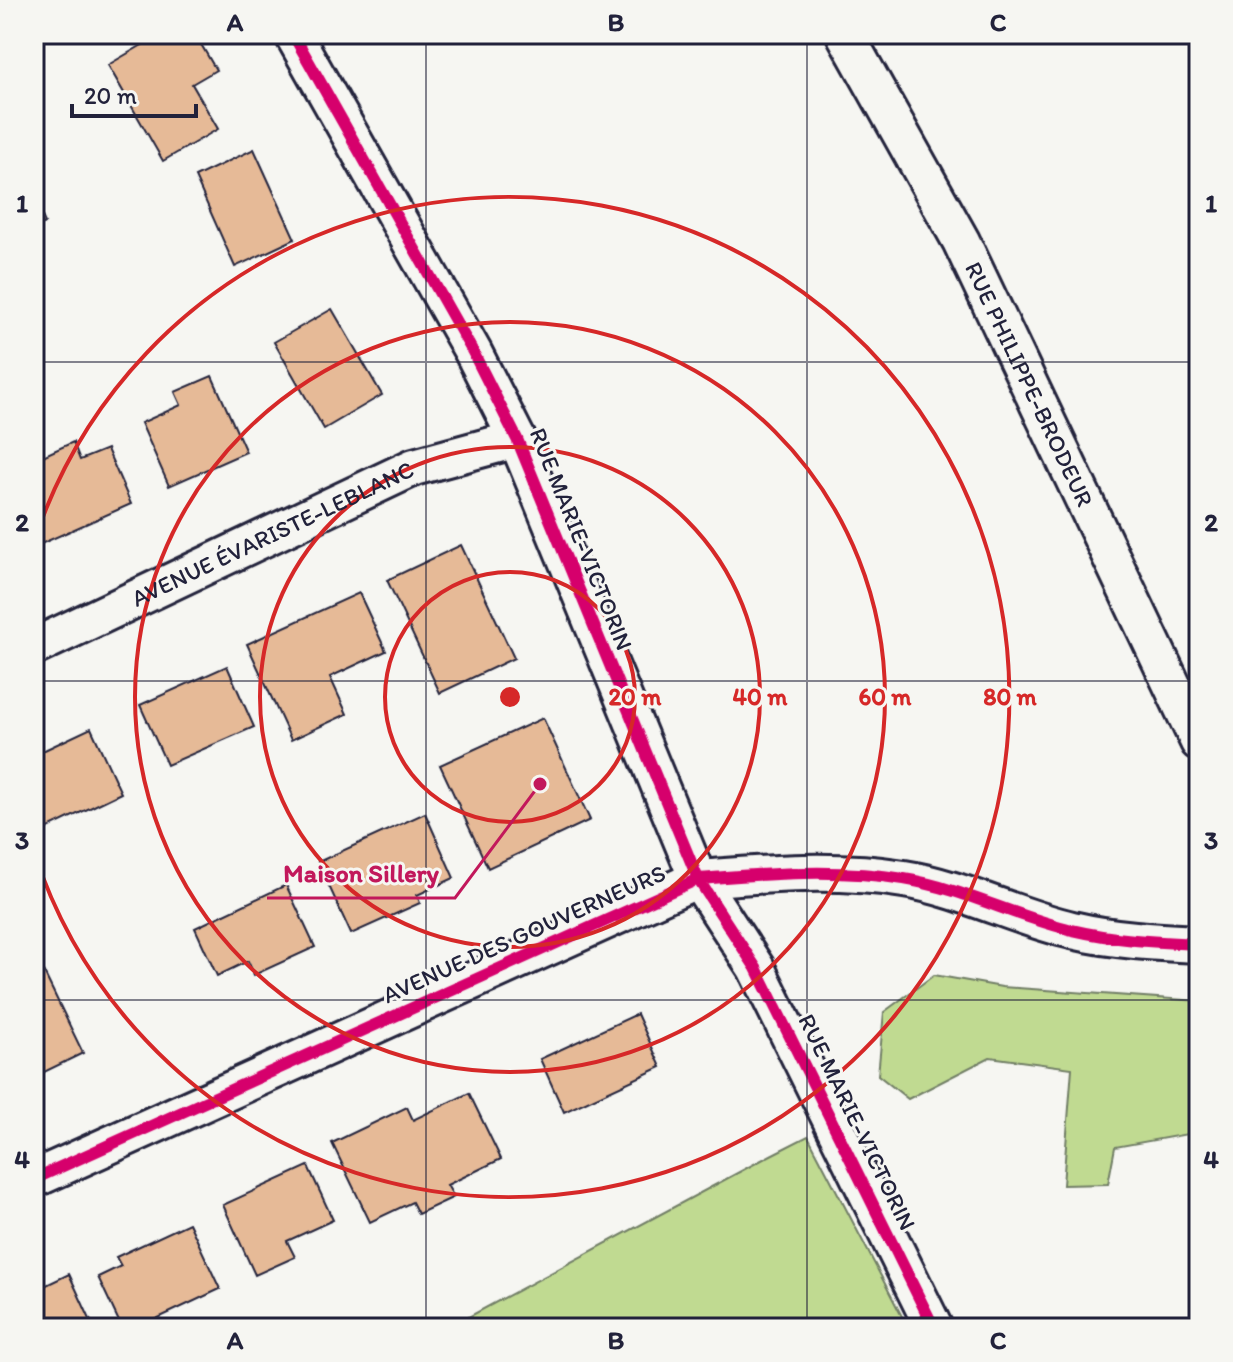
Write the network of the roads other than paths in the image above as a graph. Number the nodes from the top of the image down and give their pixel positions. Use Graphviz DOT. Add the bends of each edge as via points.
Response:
graph roads {
  1 [pos="293,34"];
  2 [pos="845,34"];
  3 [pos="517,439"];
  4 [pos="34,647"];
  5 [pos="1199,742"];
  6 [pos="698,879"];
  7 [pos="1199,944"];
  8 [pos="34,1179"];
  9 [pos="934,1328"];
  1 -- 3 [label="street, RUE MARIE-VICTORIN"];
  2 -- 5 [label="street, RUE PHILIPPE-BRODEUR" via="961,241"];
  3 -- 4 [label="street, AVENUE ÉVARISTE-LEBLANC" via="414,467"];
  3 -- 6 [label="street, RUE MARIE-VICTORIN"];
  6 -- 7 [label="street, AVENUE DES GOUVERNEURS" via="788,873 903,879 1071,930 1134,941"];
  6 -- 8 [label="street, AVENUE DES GOUVERNEURS"];
  6 -- 9 [label="street, RUE MARIE-VICTORIN" via="756,968"];
}
